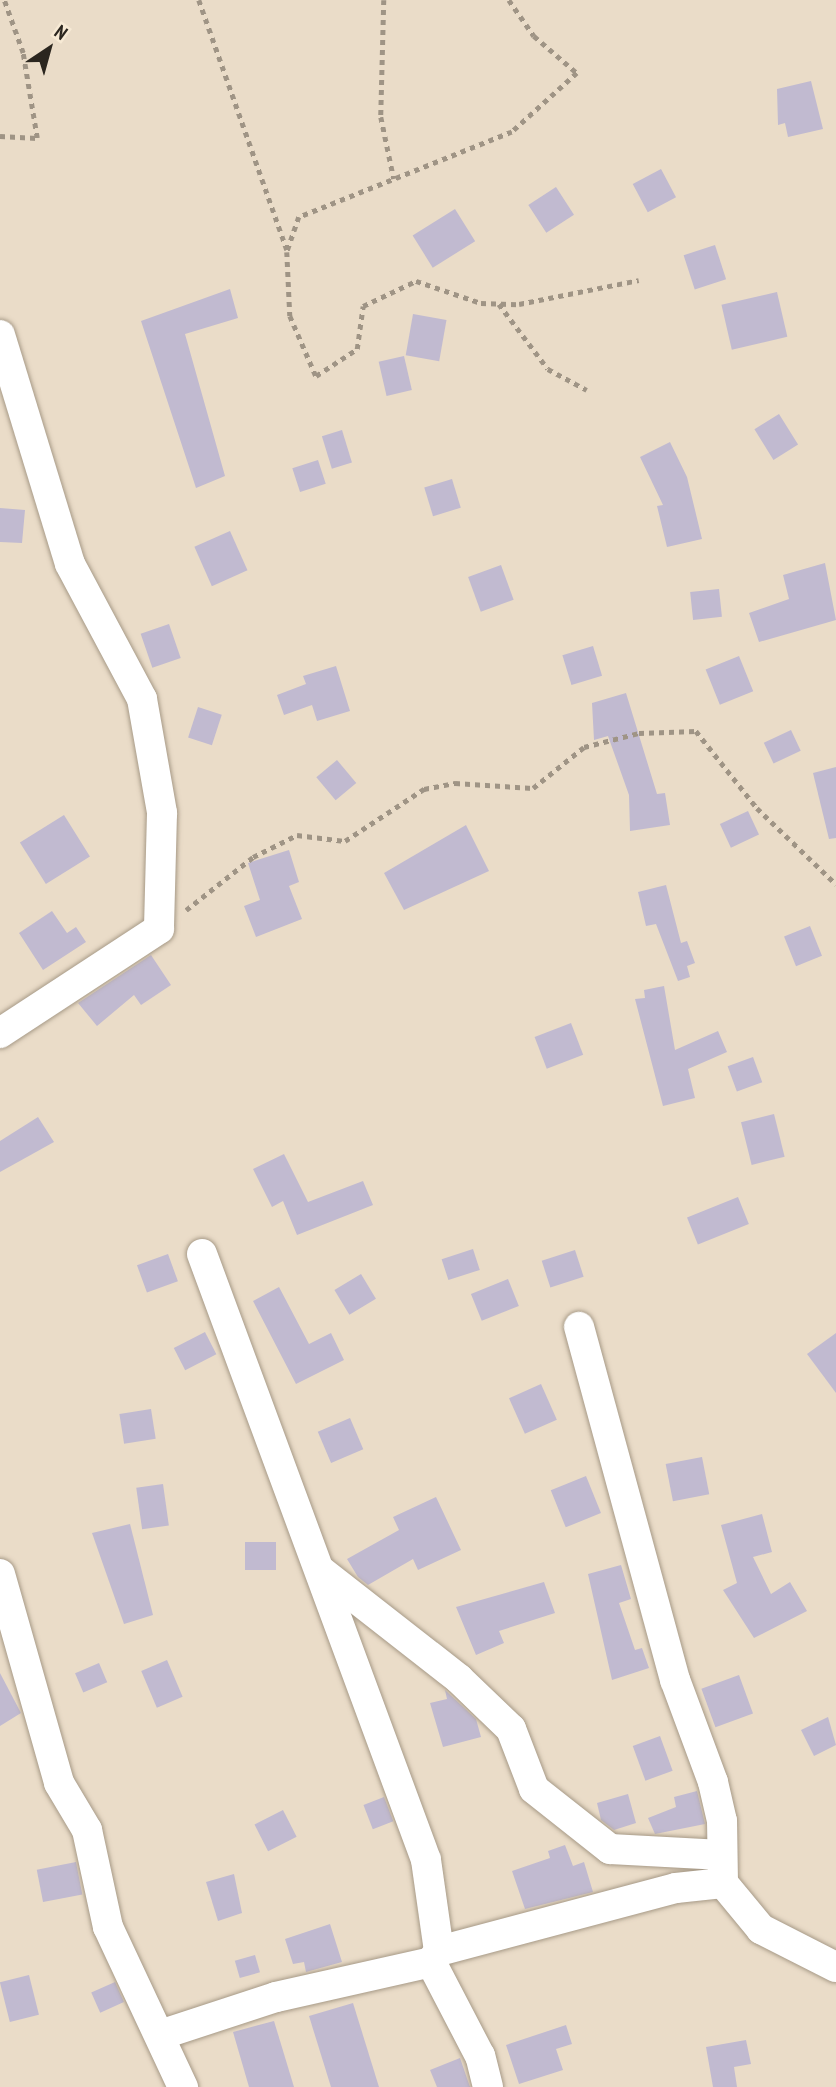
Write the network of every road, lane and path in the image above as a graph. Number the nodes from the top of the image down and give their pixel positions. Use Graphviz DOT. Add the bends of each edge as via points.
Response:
graph roads {
  1 [pos="4,0"];
  2 [pos="199,0"];
  3 [pos="384,0"];
  4 [pos="509,0"];
  5 [pos="0,136"];
  6 [pos="394,179"];
  7 [pos="287,252"];
  8 [pos="639,280"];
  9 [pos="498,304"];
  10 [pos="0,335"];
  11 [pos="587,390"];
  12 [pos="836,884"];
  13 [pos="159,929"];
  14 [pos="0,1033"];
  15 [pos="202,1254"];
  16 [pos="579,1327"];
  17 [pos="321,1572"];
  18 [pos="0,1574"];
  19 [pos="723,1869"];
  20 [pos="435,1957"];
  21 [pos="836,1967"];
  22 [pos="160,2035"];
  23 [pos="183,2087"];
  24 [pos="488,2087"];
  1 -- 5 [label="path" via="23,53 37,138"];
  2 -- 7 [label="path"];
  3 -- 6 [label="path" via="381,117"];
  4 -- 6 [label="path" via="534,36 577,74 512,132"];
  6 -- 7 [label="path" via="299,217"];
  7 -- 9 [label="path" via="290,317 316,376 357,349 363,306 416,281"];
  8 -- 9 [label="path"];
  9 -- 11 [label="path" via="548,369"];
  10 -- 13 [label="street" via="70,564 142,699 162,813"];
  12 -- 13 [label="path" via="757,808 696,731 639,733 584,747 533,788 455,783 424,789 345,841 297,835 253,857"];
  13 -- 14 [label="street"];
  15 -- 17 [label="street" via="260,1422"];
  16 -- 19 [label="street" via="675,1680 713,1782"];
  17 -- 19 [label="street" via="503,1721 534,1789 610,1849"];
  17 -- 20 [label="street" via="426,1860"];
  18 -- 22 [label="street" via="59,1783 87,1830 108,1927"];
  19 -- 20 [label="street" via="676,1888"];
  19 -- 21 [label="street" via="761,1928"];
  20 -- 22 [label="street" via="276,1997"];
  20 -- 24 [label="street" via="480,2056"];
  22 -- 23 [label="street"];
}
